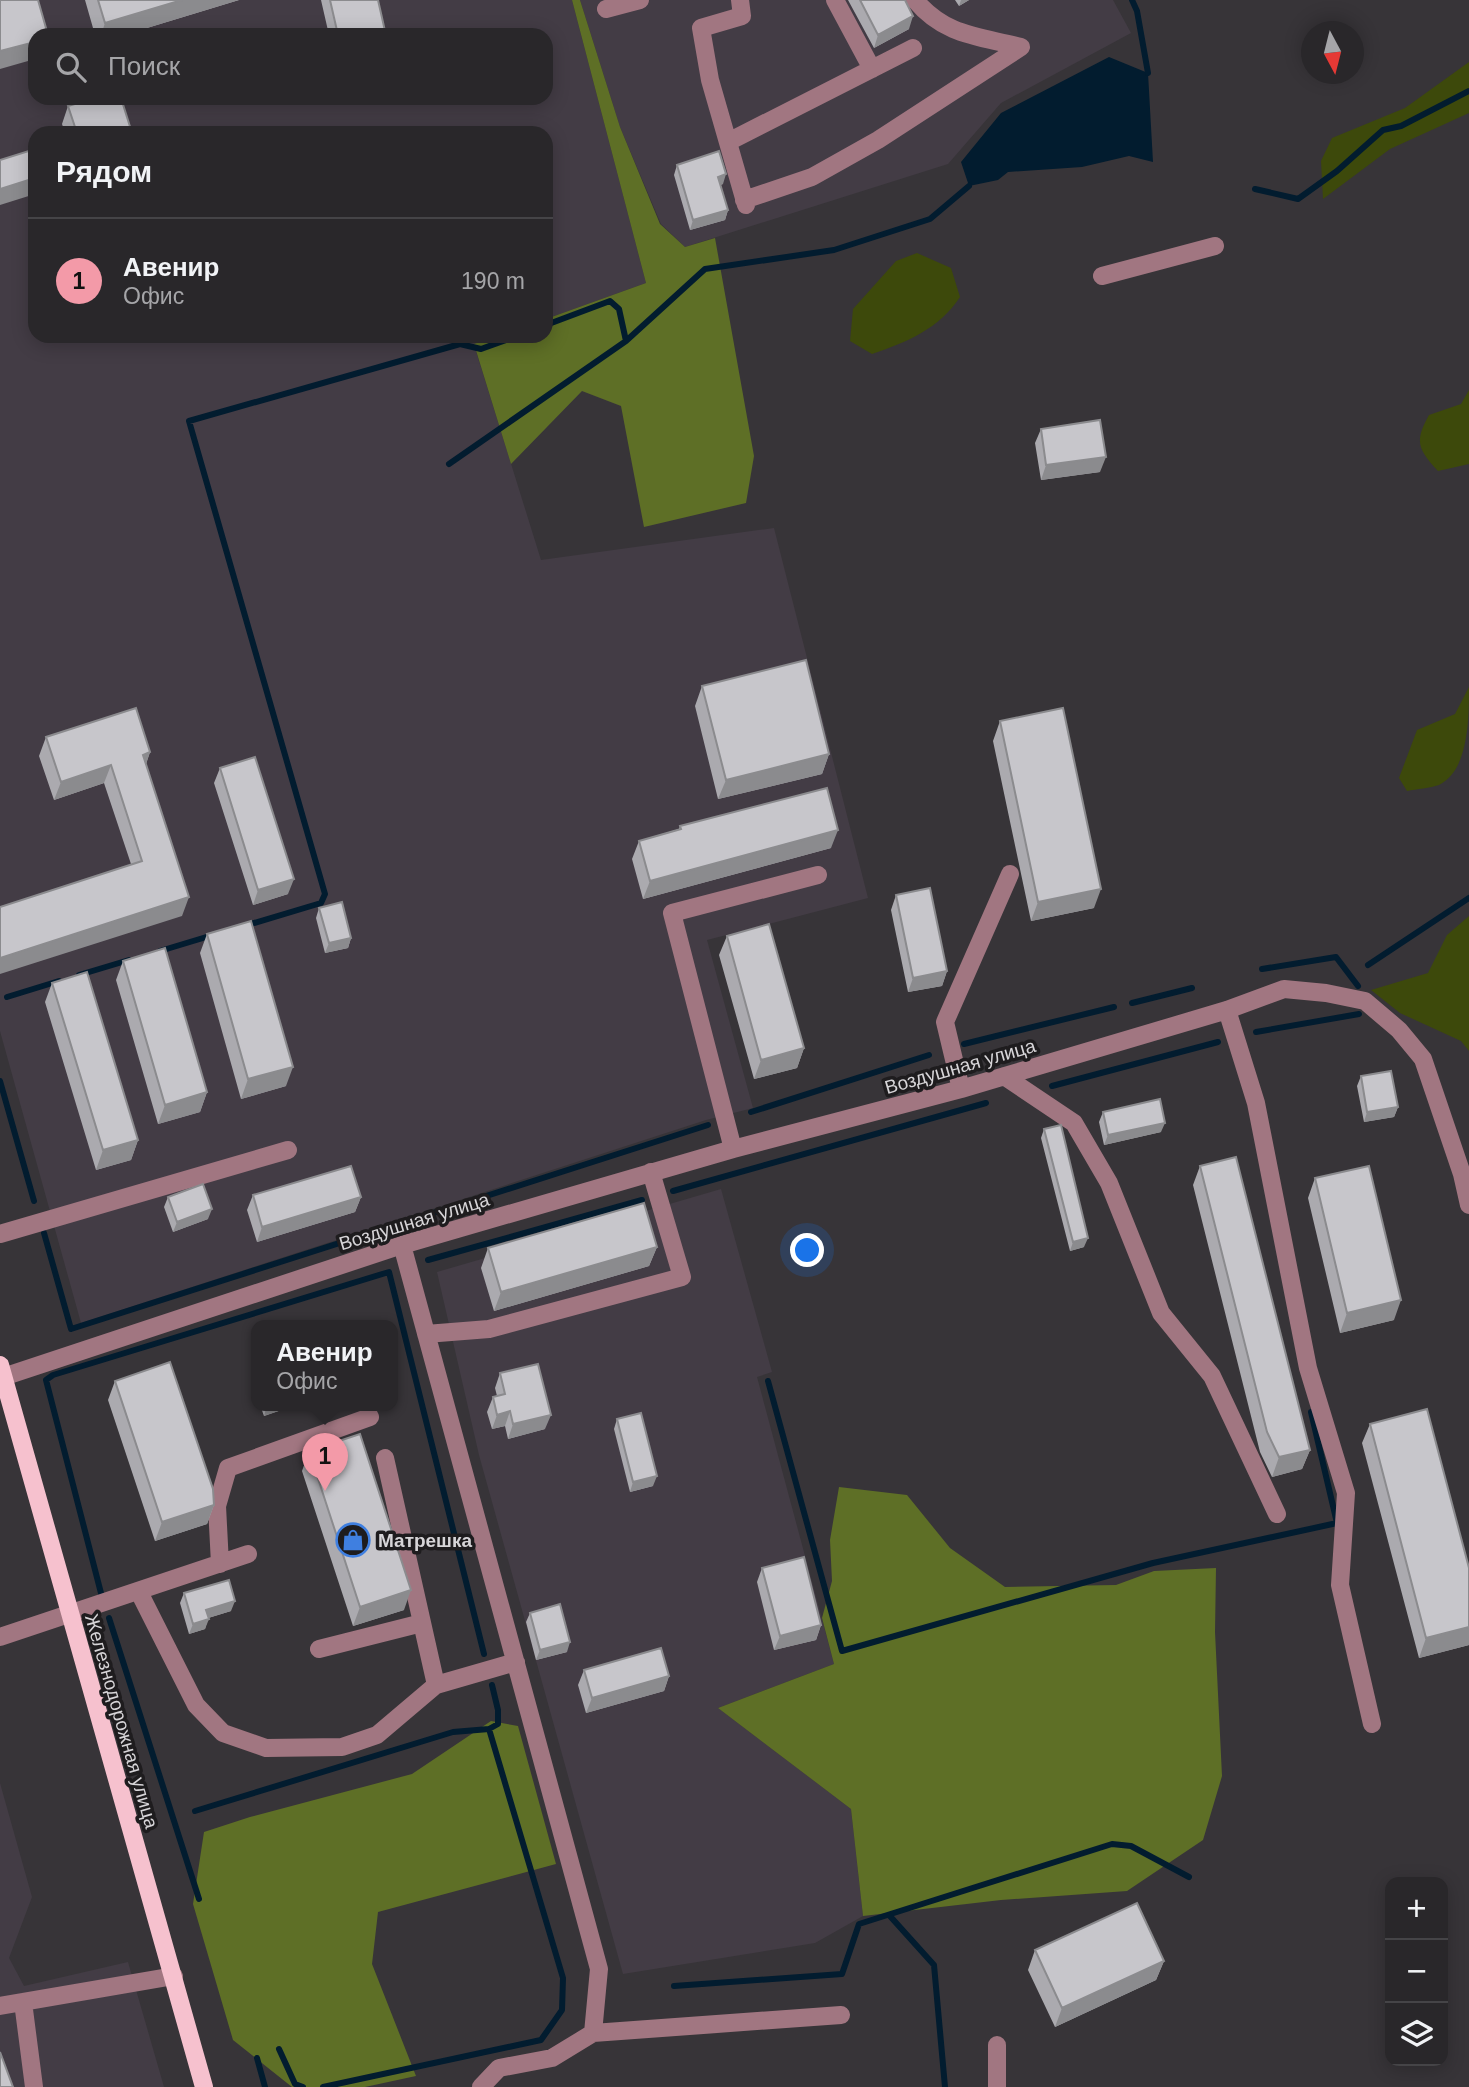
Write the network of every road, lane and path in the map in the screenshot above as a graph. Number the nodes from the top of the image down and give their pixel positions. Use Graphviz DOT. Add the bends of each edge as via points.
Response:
graph roads {
  1 [pos="640,0"];
  2 [pos="740,0"];
  3 [pos="835,0"];
  4 [pos="915,0"];
  5 [pos="606,9"];
  6 [pos="913,48"];
  7 [pos="872,69"];
  8 [pos="728,142"];
  9 [pos="1215,246"];
  10 [pos="1102,276"];
  11 [pos="1010,874"];
  12 [pos="818,875"];
  13 [pos="1227,1010"];
  14 [pos="1004,1076"];
  15 [pos="961,1089"];
  16 [pos="733,1149"];
  17 [pos="288,1150"];
  18 [pos="651,1172"];
  19 [pos="1469,1205"];
  20 [pos="0,1234"];
  21 [pos="402,1245"];
  22 [pos="426,1334"];
  23 [pos="2,1371"];
  24 [pos="370,1417"];
  25 [pos="385,1458"];
  26 [pos="1278,1514"];
  27 [pos="248,1554"];
  28 [pos="220,1564"];
  29 [pos="139,1592"];
  30 [pos="70,1616"];
  31 [pos="422,1623"];
  32 [pos="0,1637"];
  33 [pos="319,1649"];
  34 [pos="516,1662"];
  35 [pos="436,1685"];
  36 [pos="1373,1724"];
  37 [pos="174,1976"];
  38 [pos="23,2002"];
  39 [pos="0,2006"];
  40 [pos="841,2015"];
  41 [pos="593,2032"];
  42 [pos="997,2045"];
  43 [pos="34,2087"];
  44 [pos="204,2087"];
  45 [pos="481,2087"];
  46 [pos="997,2087"];
  1 -- 5 [label="street"];
  2 -- 8 [label="street" via="743,16 701,28"];
  3 -- 7 [label="street"];
  4 -- 8 [label="street" via="946,28 1021,47 878,140 812,177 745,202"];
  6 -- 7 [label="street"];
  7 -- 8 [label="street"];
  9 -- 10 [label="street"];
  11 -- 15 [label="street" via="945,1022"];
  12 -- 16 [label="street" via="671,913"];
  13 -- 14 [label="street, Воздушная улица"];
  13 -- 19 [label="street, Воздушная улица" via="1284,989 1366,1001 1423,1059"];
  13 -- 36 [label="street" via="1256,1103 1308,1368 1346,1493 1340,1585"];
  14 -- 15 [label="street, Воздушная улица"];
  14 -- 26 [label="street" via="1074,1123 1109,1183 1161,1313 1212,1376"];
  15 -- 16 [label="street, Воздушная улица"];
  16 -- 18 [label="street, Воздушная улица"];
  17 -- 20 [label="street"];
  18 -- 21 [label="street, Воздушная улица"];
  18 -- 22 [label="street" via="682,1277 489,1329"];
  21 -- 22 [label="street"];
  21 -- 23 [label="street, Воздушная улица"];
  22 -- 34 [label="street"];
  23 -- 30 [label="main road, Железнодорожная улица"];
  24 -- 28 [label="street" via="228,1468 217,1506"];
  25 -- 31 [label="street"];
  27 -- 28 [label="street"];
  28 -- 29 [label="street"];
  29 -- 30 [label="street"];
  29 -- 35 [label="street" via="196,1705 223,1733 266,1748 342,1747 377,1735"];
  30 -- 32 [label="street"];
  30 -- 37 [label="main road, Железнодорожная улица"];
  31 -- 33 [label="street"];
  31 -- 35 [label="street"];
  34 -- 35 [label="street"];
  34 -- 41 [label="street" via="600,1969"];
  37 -- 38 [label="street"];
  37 -- 44 [label="main road, Железнодорожная улица"];
  38 -- 39 [label="street"];
  38 -- 43 [label="street"];
  40 -- 41 [label="street"];
  41 -- 45 [label="street" via="552,2058 499,2068"];
  42 -- 46 [label="street"];
}
